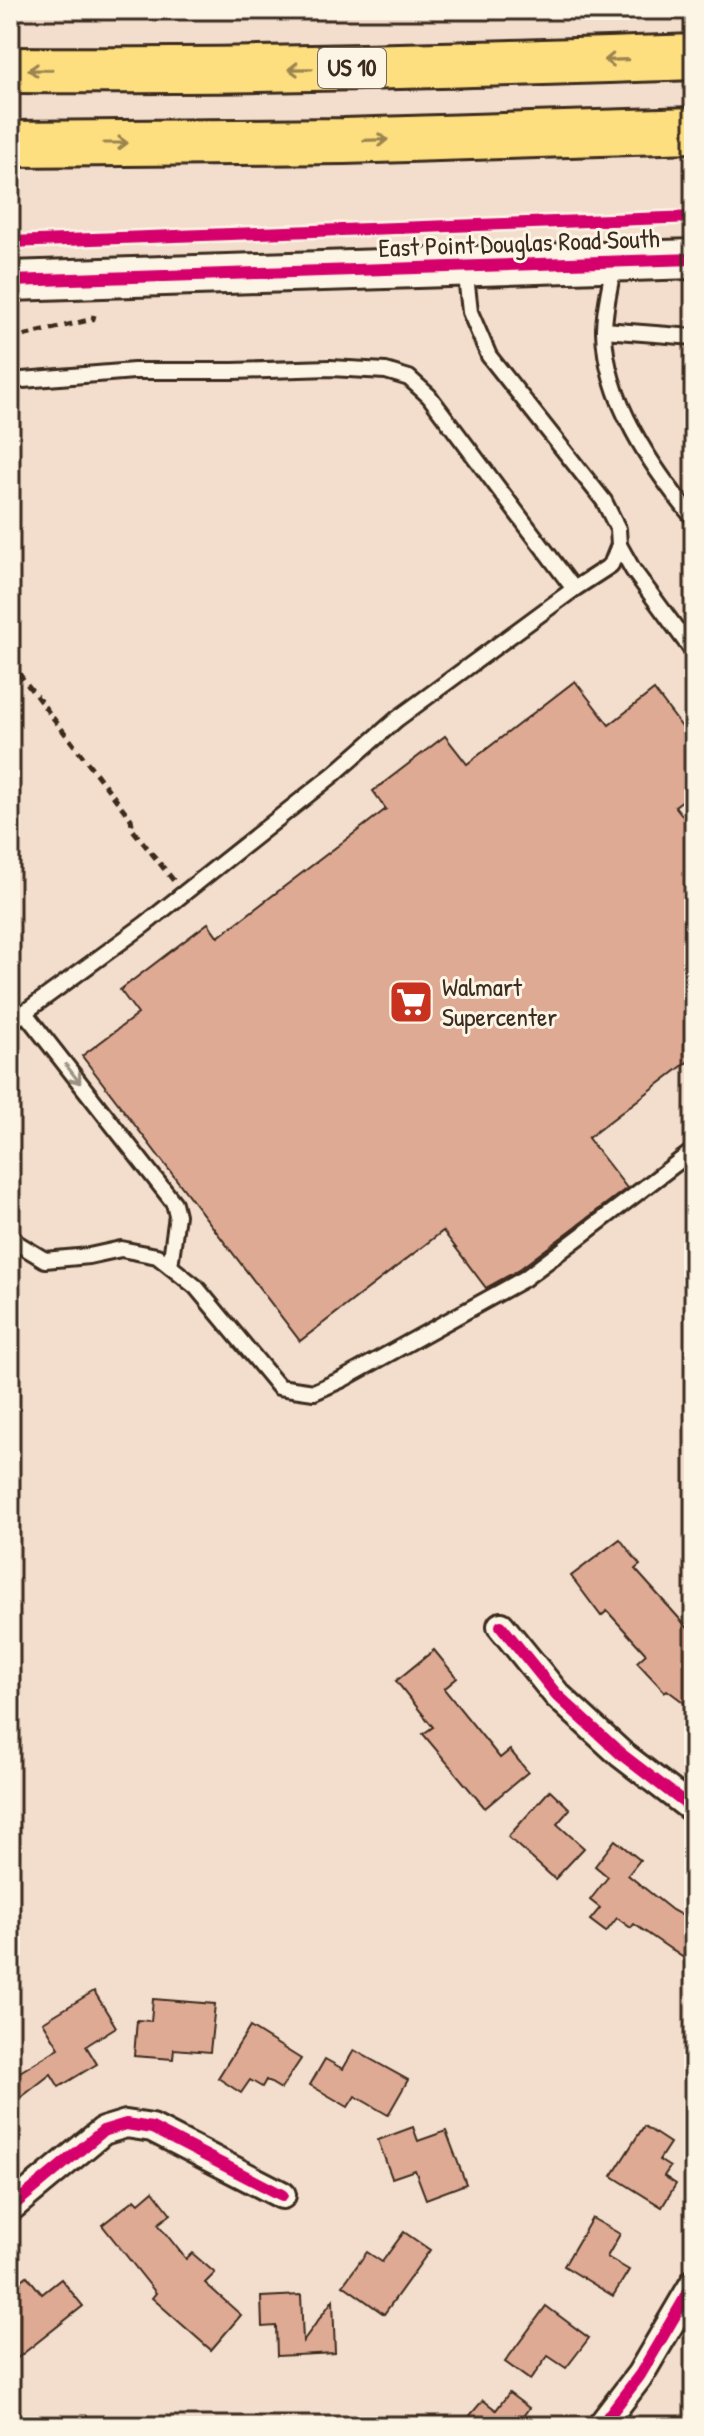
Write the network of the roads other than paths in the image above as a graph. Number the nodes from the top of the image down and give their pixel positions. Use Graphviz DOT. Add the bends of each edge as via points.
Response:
graph roads {
  1 [pos="694,57"];
  2 [pos="10,70"];
  3 [pos="694,130"];
  4 [pos="10,144"];
  5 [pos="694,259"];
  6 [pos="614,262"];
  7 [pos="465,267"];
  8 [pos="10,281"];
  9 [pos="604,330"];
  10 [pos="694,337"];
  11 [pos="10,381"];
  12 [pos="694,519"];
  13 [pos="619,545"];
  14 [pos="574,589"];
  15 [pos="694,653"];
  16 [pos="25,1013"];
  17 [pos="10,1023"];
  18 [pos="694,1150"];
  19 [pos="10,1235"];
  20 [pos="170,1266"];
  21 [pos="501,1626"];
  22 [pos="694,1810"];
  23 [pos="282,2195"];
  24 [pos="10,2208"];
  25 [pos="694,2283"];
  26 [pos="601,2426"];
  1 -- 2 [label="highway, US 10, one-way" via="361,68"];
  4 -- 3 [label="highway, one-way"];
  5 -- 6 [label="street, East Point Douglas Road South"];
  6 -- 7 [label="street, East Point Douglas Road South"];
  6 -- 9 [label="lane"];
  7 -- 8 [label="street, East Point Douglas Road South"];
  7 -- 13 [label="lane" via="470,312 489,356 604,501 618,529"];
  9 -- 10 [label="lane"];
  9 -- 12 [label="lane" via="612,377 628,422 657,472"];
  11 -- 14 [label="lane" via="134,371 330,368 386,371 409,378 429,396"];
  13 -- 14 [label="lane" via="611,565"];
  13 -- 15 [label="lane"];
  14 -- 16 [label="lane" via="397,719 144,925"];
  16 -- 17 [label="lane"];
  16 -- 20 [label="lane, one-way" via="174,1203"];
  18 -- 20 [label="lane" via="524,1279 314,1392 279,1387 196,1287"];
  19 -- 20 [label="lane" via="45,1260 121,1249 157,1256"];
  21 -- 22 [label="street" via="557,1695 621,1754"];
  23 -- 24 [label="street" via="152,2128 126,2124 103,2131"];
  25 -- 26 [label="street" via="640,2375"];
}
